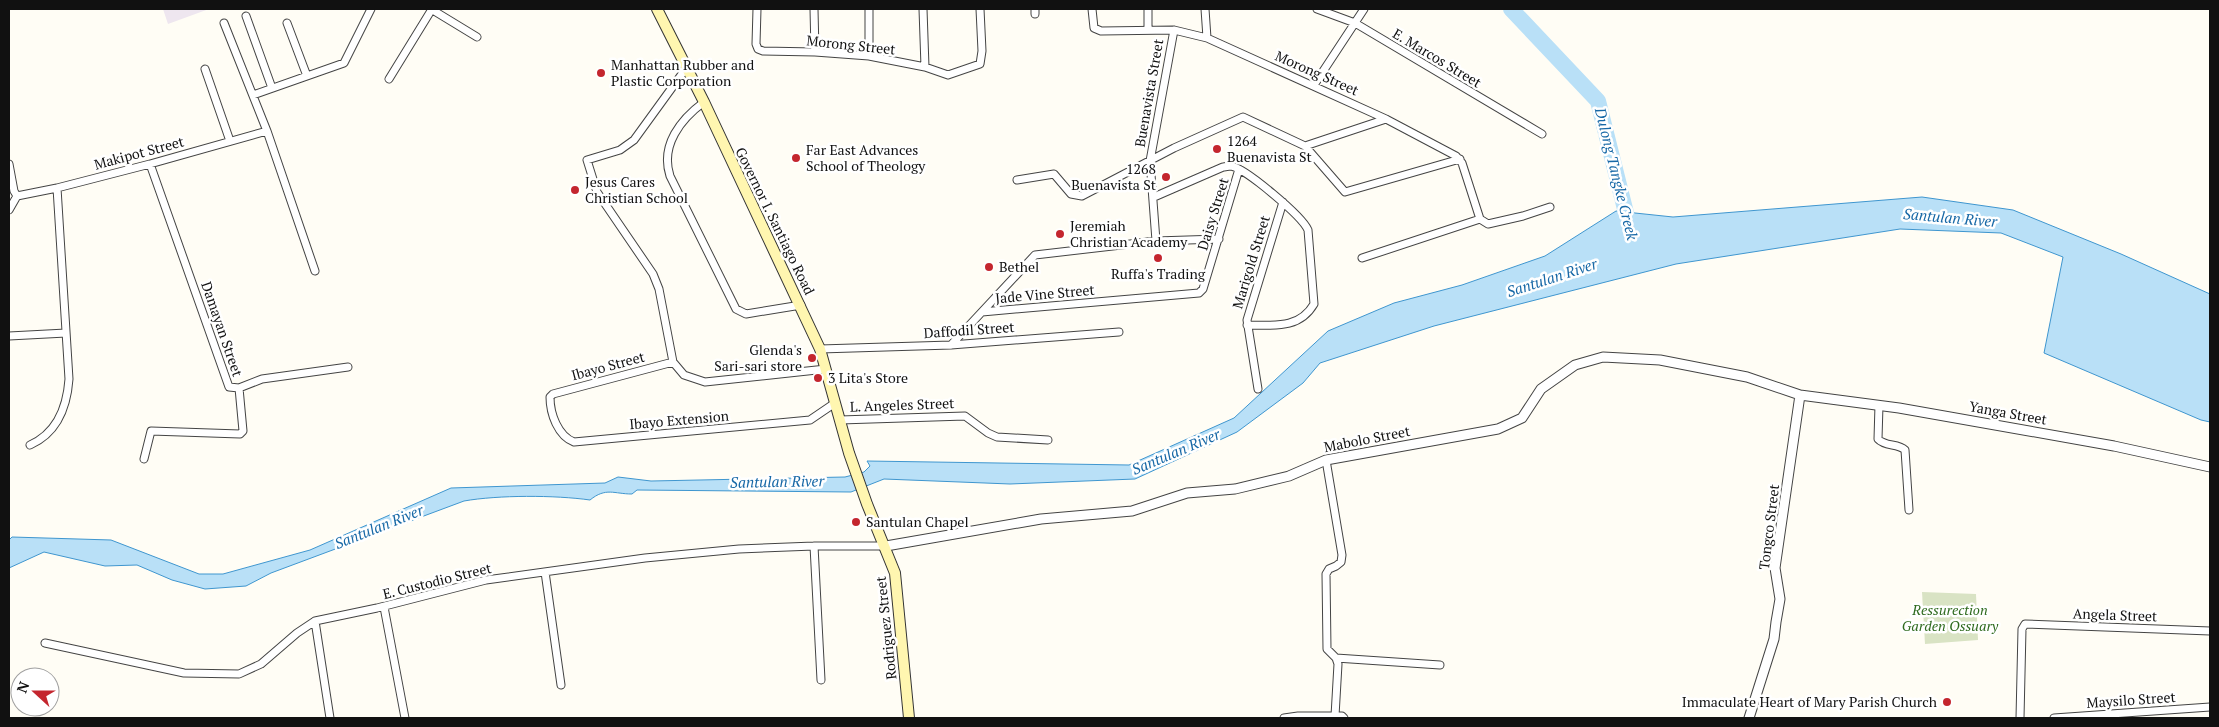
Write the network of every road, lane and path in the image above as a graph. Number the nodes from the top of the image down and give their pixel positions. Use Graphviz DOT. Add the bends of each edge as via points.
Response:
graph roads {
  1 [pos="371,9"];
  2 [pos="431,9"];
  3 [pos="657,9"];
  4 [pos="757,9"];
  5 [pos="814,9"];
  6 [pos="869,9"];
  7 [pos="923,9"];
  8 [pos="980,9"];
  9 [pos="1092,9"];
  10 [pos="1148,9"];
  11 [pos="1205,9"];
  12 [pos="1317,9"];
  13 [pos="1364,9"];
  14 [pos="246,16"];
  15 [pos="224,23"];
  16 [pos="1355,23"];
  17 [pos="288,24"];
  18 [pos="1148,30"];
  19 [pos="1174,30"];
  20 [pos="477,37"];
  21 [pos="1207,38"];
  22 [pos="815,52"];
  23 [pos="869,56"];
  24 [pos="687,67"];
  25 [pos="925,67"];
  26 [pos="205,68"];
  27 [pos="307,76"];
  28 [pos="389,79"];
  29 [pos="1314,85"];
  30 [pos="272,88"];
  31 [pos="253,95"];
  32 [pos="704,102"];
  33 [pos="1386,119"];
  34 [pos="267,130"];
  35 [pos="1542,134"];
  36 [pos="230,141"];
  37 [pos="1305,146"];
  38 [pos="1460,159"];
  39 [pos="1150,160"];
  40 [pos="9,164"];
  41 [pos="150,164"];
  42 [pos="1239,169"];
  43 [pos="1017,180"];
  44 [pos="57,188"];
  45 [pos="17,196"];
  46 [pos="1154,197"];
  47 [pos="1283,202"];
  48 [pos="1550,207"];
  49 [pos="9,210"];
  50 [pos="1480,219"];
  51 [pos="1219,239"];
  52 [pos="1156,241"];
  53 [pos="1362,258"];
  54 [pos="315,271"];
  55 [pos="1199,293"];
  56 [pos="801,305"];
  57 [pos="982,312"];
  58 [pos="1247,325"];
  59 [pos="1119,332"];
  60 [pos="66,333"];
  61 [pos="9,336"];
  62 [pos="951,345"];
  63 [pos="820,349"];
  64 [pos="674,362"];
  65 [pos="348,367"];
  66 [pos="826,369"];
  67 [pos="239,388"];
  68 [pos="1258,389"];
  69 [pos="1800,395"];
  70 [pos="550,397"];
  71 [pos="835,403"];
  72 [pos="1879,405"];
  73 [pos="840,420"];
  74 [pos="1048,440"];
  75 [pos="30,445"];
  76 [pos="849,453"];
  77 [pos="144,459"];
  78 [pos="1326,460"];
  79 [pos="2210,467"];
  80 [pos="1910,510"];
  81 [pos="814,546"];
  82 [pos="886,546"];
  83 [pos="545,572"];
  84 [pos="384,607"];
  85 [pos="314,621"];
  86 [pos="2210,631"];
  87 [pos="45,643"];
  88 [pos="1336,658"];
  89 [pos="1440,665"];
  90 [pos="821,680"];
  91 [pos="561,685"];
  92 [pos="2210,707"];
  93 [pos="1335,716"];
  94 [pos="330,718"];
  95 [pos="405,718"];
  96 [pos="910,718"];
  97 [pos="1284,718"];
  98 [pos="1344,718"];
  99 [pos="1749,718"];
  100 [pos="2020,718"];
  101 [pos="2054,718"];
  1 -- 27 [label="street" via="344,63"];
  2 -- 20 [label="street"];
  2 -- 28 [label="street"];
  3 -- 24 [label="main road, Governor I. Santiago Road"];
  4 -- 22 [label="street, Morong Street" via="758,49"];
  5 -- 22 [label="street"];
  6 -- 23 [label="street"];
  7 -- 25 [label="street"];
  8 -- 25 [label="street, Morong Street" via="980,64 948,75"];
  9 -- 18 [label="street, Morong Street" via="1094,28 1101,31"];
  10 -- 18 [label="street"];
  11 -- 21 [label="street"];
  12 -- 16 [label="street, E. Marcos Street"];
  13 -- 16 [label="street"];
  14 -- 30 [label="street"];
  15 -- 31 [label="street"];
  16 -- 29 [label="street"];
  16 -- 35 [label="street, E. Marcos Street"];
  17 -- 27 [label="street"];
  18 -- 19 [label="street, Morong Street"];
  19 -- 21 [label="street, Morong Street"];
  19 -- 39 [label="street, Buenavista Street"];
  21 -- 29 [label="street, Morong Street"];
  22 -- 23 [label="street, Morong Street"];
  23 -- 25 [label="street, Morong Street"];
  24 -- 32 [label="main road, Governor I. Santiago Road"];
  24 -- 64 [label="street" via="634,140 620,150 587,160 597,192 653,274"];
  26 -- 36 [label="street"];
  27 -- 30 [label="street"];
  29 -- 33 [label="street, Morong Street"];
  30 -- 31 [label="street"];
  31 -- 34 [label="street"];
  32 -- 56 [label="main road, Governor I. Santiago Road"];
  32 -- 56 [label="street" via="689,113 671,139 667,162 670,176 736,309 746,314"];
  33 -- 37 [label="street"];
  33 -- 38 [label="street, Morong Street"];
  34 -- 36 [label="street, Makipot Street"];
  34 -- 54 [label="street"];
  36 -- 41 [label="street, Makipot Street"];
  37 -- 38 [label="street, Buenavista Street" via="1345,192"];
  37 -- 39 [label="street, Buenavista Street" via="1243,117"];
  38 -- 50 [label="street"];
  39 -- 43 [label="street" via="1082,196 1071,194 1054,174"];
  39 -- 46 [label="street, Buenavista Street"];
  40 -- 45 [label="street"];
  41 -- 44 [label="street, Makipot Street"];
  41 -- 67 [label="street, Damayan Street" via="229,387"];
  42 -- 46 [label="street" via="1223,167"];
  42 -- 47 [label="street"];
  42 -- 51 [label="street, Daisy Street"];
  44 -- 45 [label="street, Makipot Street"];
  44 -- 60 [label="street"];
  45 -- 49 [label="street"];
  46 -- 52 [label="street, Buenavista Street"];
  47 -- 58 [label="street, Marigold Street"];
  47 -- 58 [label="street" via="1308,230 1314,304 1291,324"];
  48 -- 50 [label="street" via="1488,224"];
  50 -- 53 [label="street"];
  51 -- 52 [label="street"];
  51 -- 55 [label="street, Daisy Street"];
  52 -- 57 [label="street" via="1035,255"];
  55 -- 57 [label="street, Jade Vine Street"];
  56 -- 63 [label="main road, Governor I. Santiago Road"];
  57 -- 62 [label="street"];
  58 -- 68 [label="street, Marigold Street"];
  59 -- 62 [label="street, Daffodil Street"];
  60 -- 61 [label="street"];
  60 -- 75 [label="street" via="70,379 64,409 49,432"];
  62 -- 63 [label="street, Daffodil Street"];
  63 -- 66 [label="main road, Governor I. Santiago Road"];
  64 -- 66 [label="street" via="684,375 705,382"];
  64 -- 70 [label="street, Ibayo Street"];
  65 -- 67 [label="street, Damayan Street" via="262,380"];
  66 -- 71 [label="main road, Governor I. Santiago Road"];
  67 -- 77 [label="street" via="240,434 151,431"];
  69 -- 72 [label="street, Yanga Street"];
  69 -- 78 [label="street, Mabolo Street" via="1747,377 1660,360 1603,357 1575,365 1541,389 1522,418 1498,429"];
  69 -- 99 [label="street, Tongco Street" via="1775,568 1780,599 1774,639"];
  70 -- 71 [label="street, Ibayo Extension" via="551,410 563,436 574,442 810,420"];
  71 -- 73 [label="main road, Governor I. Santiago Road"];
  72 -- 79 [label="street, Yanga Street"];
  72 -- 80 [label="street" via="1878,439 1905,450"];
  73 -- 74 [label="street, L. Angeles Street" via="965,416 997,437"];
  73 -- 76 [label="main road, Governor I. Santiago Road"];
  76 -- 82 [label="main road, Rodriguez Street"];
  78 -- 82 [label="street, Mabolo Street" via="1289,476 1235,489 1187,493 1132,511 1041,519"];
  78 -- 88 [label="street" via="1342,555 1341,562 1326,574 1328,649"];
  81 -- 82 [label="street, E. Custodio Street"];
  81 -- 83 [label="street, E. Custodio Street" via="654,557"];
  81 -- 90 [label="street"];
  82 -- 96 [label="main road, Rodriguez Street" via="895,573"];
  83 -- 84 [label="street, E. Custodio Street" via="486,580"];
  83 -- 91 [label="street"];
  84 -- 85 [label="street, E. Custodio Street"];
  84 -- 95 [label="street"];
  85 -- 87 [label="street, E. Custodio Street" via="261,664 239,674 184,673"];
  85 -- 94 [label="street"];
  86 -- 100 [label="street, Angela Street" via="2025,624 2022,629"];
  88 -- 89 [label="street"];
  88 -- 93 [label="street"];
  92 -- 101 [label="street, Maysilo Street"];
  93 -- 97 [label="street"];
  93 -- 98 [label="street"];
}
